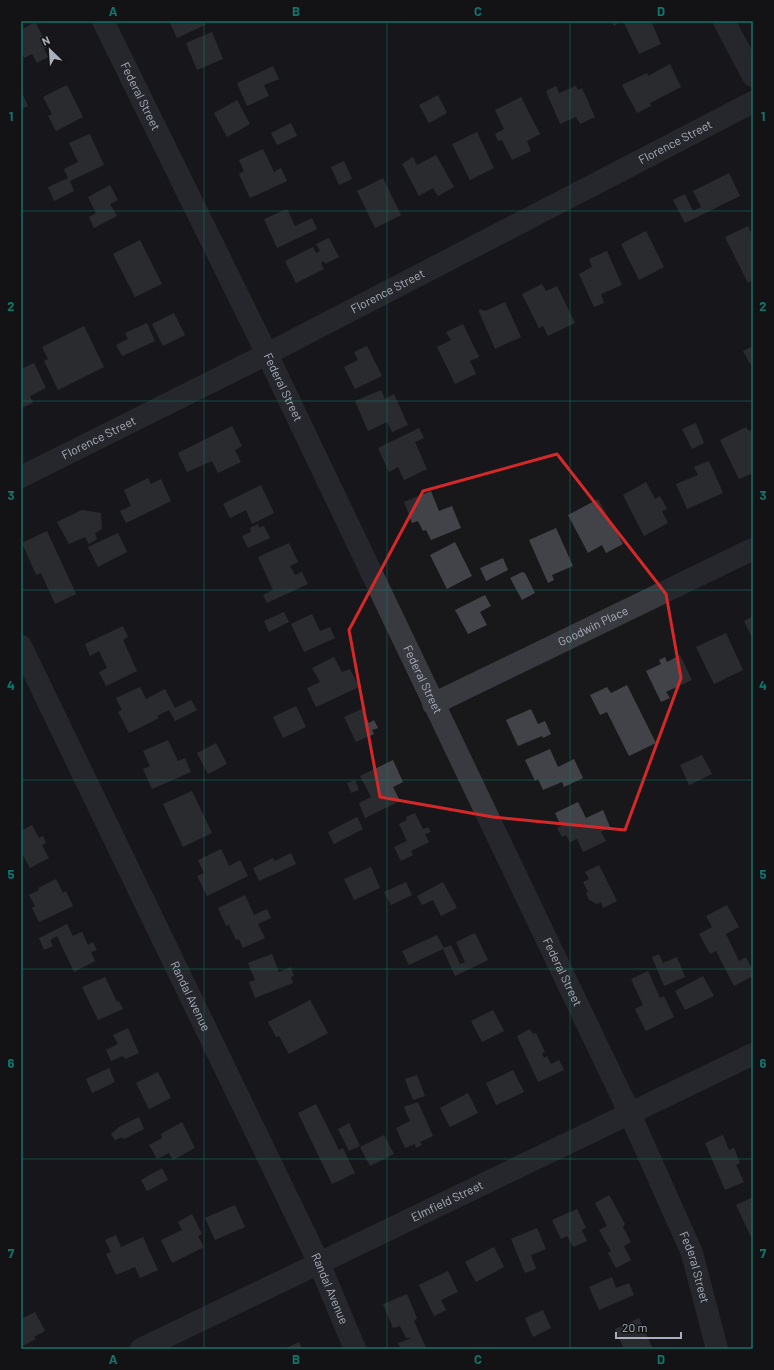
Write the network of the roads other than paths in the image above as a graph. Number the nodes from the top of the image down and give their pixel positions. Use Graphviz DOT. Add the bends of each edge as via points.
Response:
graph roads {
  1 [pos="103,21"];
  2 [pos="724,21"];
  3 [pos="753,76"];
  4 [pos="753,102"];
  5 [pos="267,354"];
  6 [pos="21,477"];
  7 [pos="753,549"];
  8 [pos="21,646"];
  9 [pos="433,704"];
  10 [pos="753,1054"];
  11 [pos="630,1114"];
  12 [pos="319,1263"];
  13 [pos="141,1349"];
  14 [pos="355,1349"];
  15 [pos="717,1349"];
  1 -- 5 [label="street, Federal Street"];
  2 -- 3 [label="street"];
  4 -- 5 [label="street, Florence Street"];
  5 -- 6 [label="street, Florence Street"];
  5 -- 9 [label="street, Federal Street"];
  7 -- 9 [label="street, Goodwin Place"];
  8 -- 12 [label="street, Randal Avenue"];
  9 -- 11 [label="street, Federal Street"];
  10 -- 11 [label="street, Elmfield Street"];
  11 -- 12 [label="street, Elmfield Street"];
  11 -- 15 [label="street, Federal Street" via="692,1253"];
  12 -- 13 [label="street, Elmfield Street"];
  12 -- 14 [label="street, Randal Avenue"];
}
